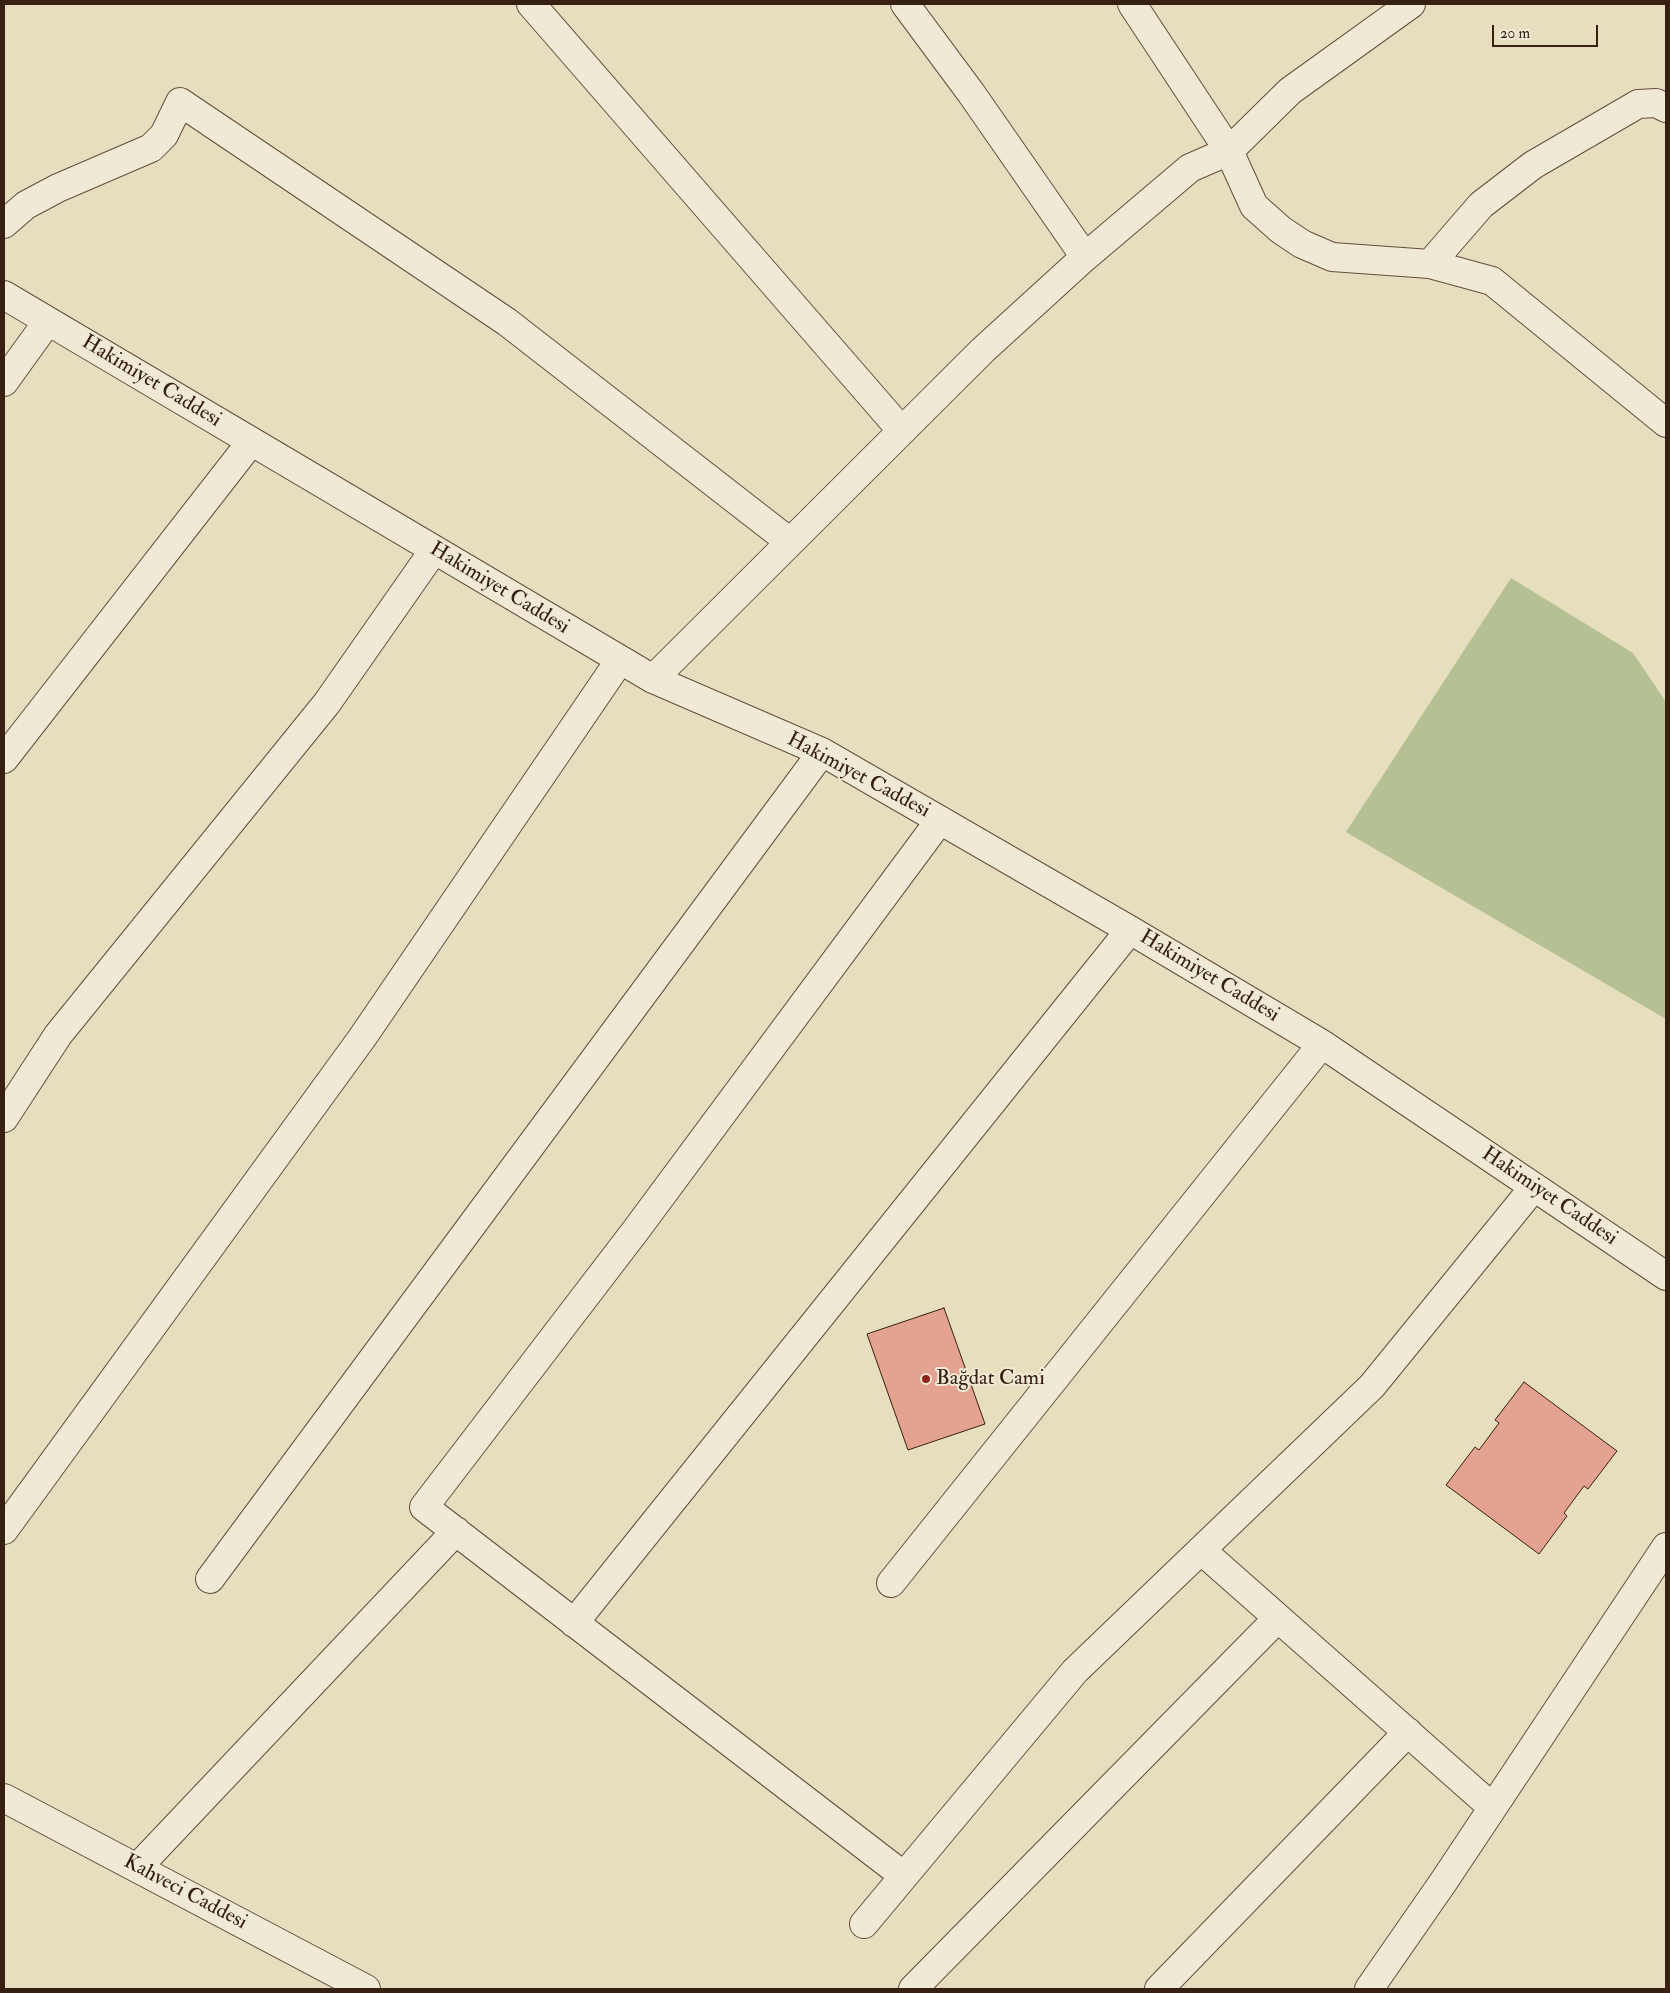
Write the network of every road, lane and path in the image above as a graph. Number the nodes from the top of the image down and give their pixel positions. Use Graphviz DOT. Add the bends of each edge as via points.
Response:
graph roads {
  1 [pos="531,4"];
  2 [pos="905,4"];
  3 [pos="1132,4"];
  4 [pos="1394,8"];
  5 [pos="1666,108"];
  6 [pos="1229,151"];
  7 [pos="4,224"];
  8 [pos="1085,257"];
  9 [pos="1430,264"];
  10 [pos="4,295"];
  11 [pos="48,321"];
  12 [pos="4,382"];
  13 [pos="1666,423"];
  14 [pos="902,431"];
  15 [pos="252,442"];
  16 [pos="790,542"];
  17 [pos="434,550"];
  18 [pos="620,660"];
  19 [pos="653,679"];
  20 [pos="822,752"];
  21 [pos="4,759"];
  22 [pos="940,820"];
  23 [pos="1130,930"];
  24 [pos="1322,1044"];
  25 [pos="4,1118"];
  26 [pos="1534,1187"];
  27 [pos="1666,1276"];
  28 [pos="4,1530"];
  29 [pos="456,1532"];
  30 [pos="1666,1547"];
  31 [pos="1201,1550"];
  32 [pos="210,1579"];
  33 [pos="891,1583"];
  34 [pos="1278,1618"];
  35 [pos="574,1623"];
  36 [pos="1408,1732"];
  37 [pos="4,1798"];
  38 [pos="1492,1807"];
  39 [pos="137,1868"];
  40 [pos="904,1876"];
  41 [pos="864,1924"];
  42 [pos="366,1989"];
  43 [pos="913,1989"];
  44 [pos="1159,1989"];
  45 [pos="1368,1989"];
  1 -- 14 [label="street"];
  2 -- 8 [label="street"];
  3 -- 6 [label="street"];
  4 -- 6 [label="street" via="1290,91"];
  5 -- 9 [label="street" via="1656,103 1638,104 1533,165 1481,205"];
  6 -- 8 [label="street" via="1190,168"];
  6 -- 9 [label="street" via="1254,206 1302,244 1332,257"];
  7 -- 16 [label="street" via="26,206 58,188 151,148 164,135 180,102 507,322"];
  8 -- 14 [label="street" via="983,350"];
  9 -- 13 [label="street" via="1492,281"];
  10 -- 11 [label="street, Hakimiyet Caddesi"];
  11 -- 12 [label="street"];
  11 -- 15 [label="street, Hakimiyet Caddesi"];
  14 -- 16 [label="street"];
  15 -- 17 [label="street, Hakimiyet Caddesi"];
  15 -- 21 [label="street"];
  16 -- 19 [label="street"];
  17 -- 18 [label="street, Hakimiyet Caddesi"];
  17 -- 25 [label="street" via="327,703 58,1036"];
  18 -- 19 [label="street, Hakimiyet Caddesi"];
  18 -- 28 [label="street" via="362,1038"];
  19 -- 20 [label="street, Hakimiyet Caddesi"];
  20 -- 22 [label="street, Hakimiyet Caddesi"];
  20 -- 32 [label="street"];
  22 -- 23 [label="street, Hakimiyet Caddesi"];
  22 -- 29 [label="street" via="636,1230 424,1507"];
  23 -- 24 [label="street, Hakimiyet Caddesi"];
  23 -- 35 [label="street"];
  24 -- 26 [label="street, Hakimiyet Caddesi"];
  24 -- 33 [label="street"];
  26 -- 27 [label="street, Hakimiyet Caddesi"];
  26 -- 31 [label="street" via="1372,1386"];
  29 -- 35 [label="street"];
  29 -- 39 [label="street"];
  30 -- 38 [label="street"];
  31 -- 34 [label="street"];
  31 -- 40 [label="street" via="1074,1671"];
  34 -- 36 [label="street"];
  34 -- 43 [label="street"];
  35 -- 40 [label="street"];
  36 -- 38 [label="street"];
  36 -- 44 [label="street"];
  37 -- 39 [label="street, Kahveci Caddesi"];
  38 -- 45 [label="street"];
  39 -- 42 [label="street, Kahveci Caddesi"];
  40 -- 41 [label="street"];
}
